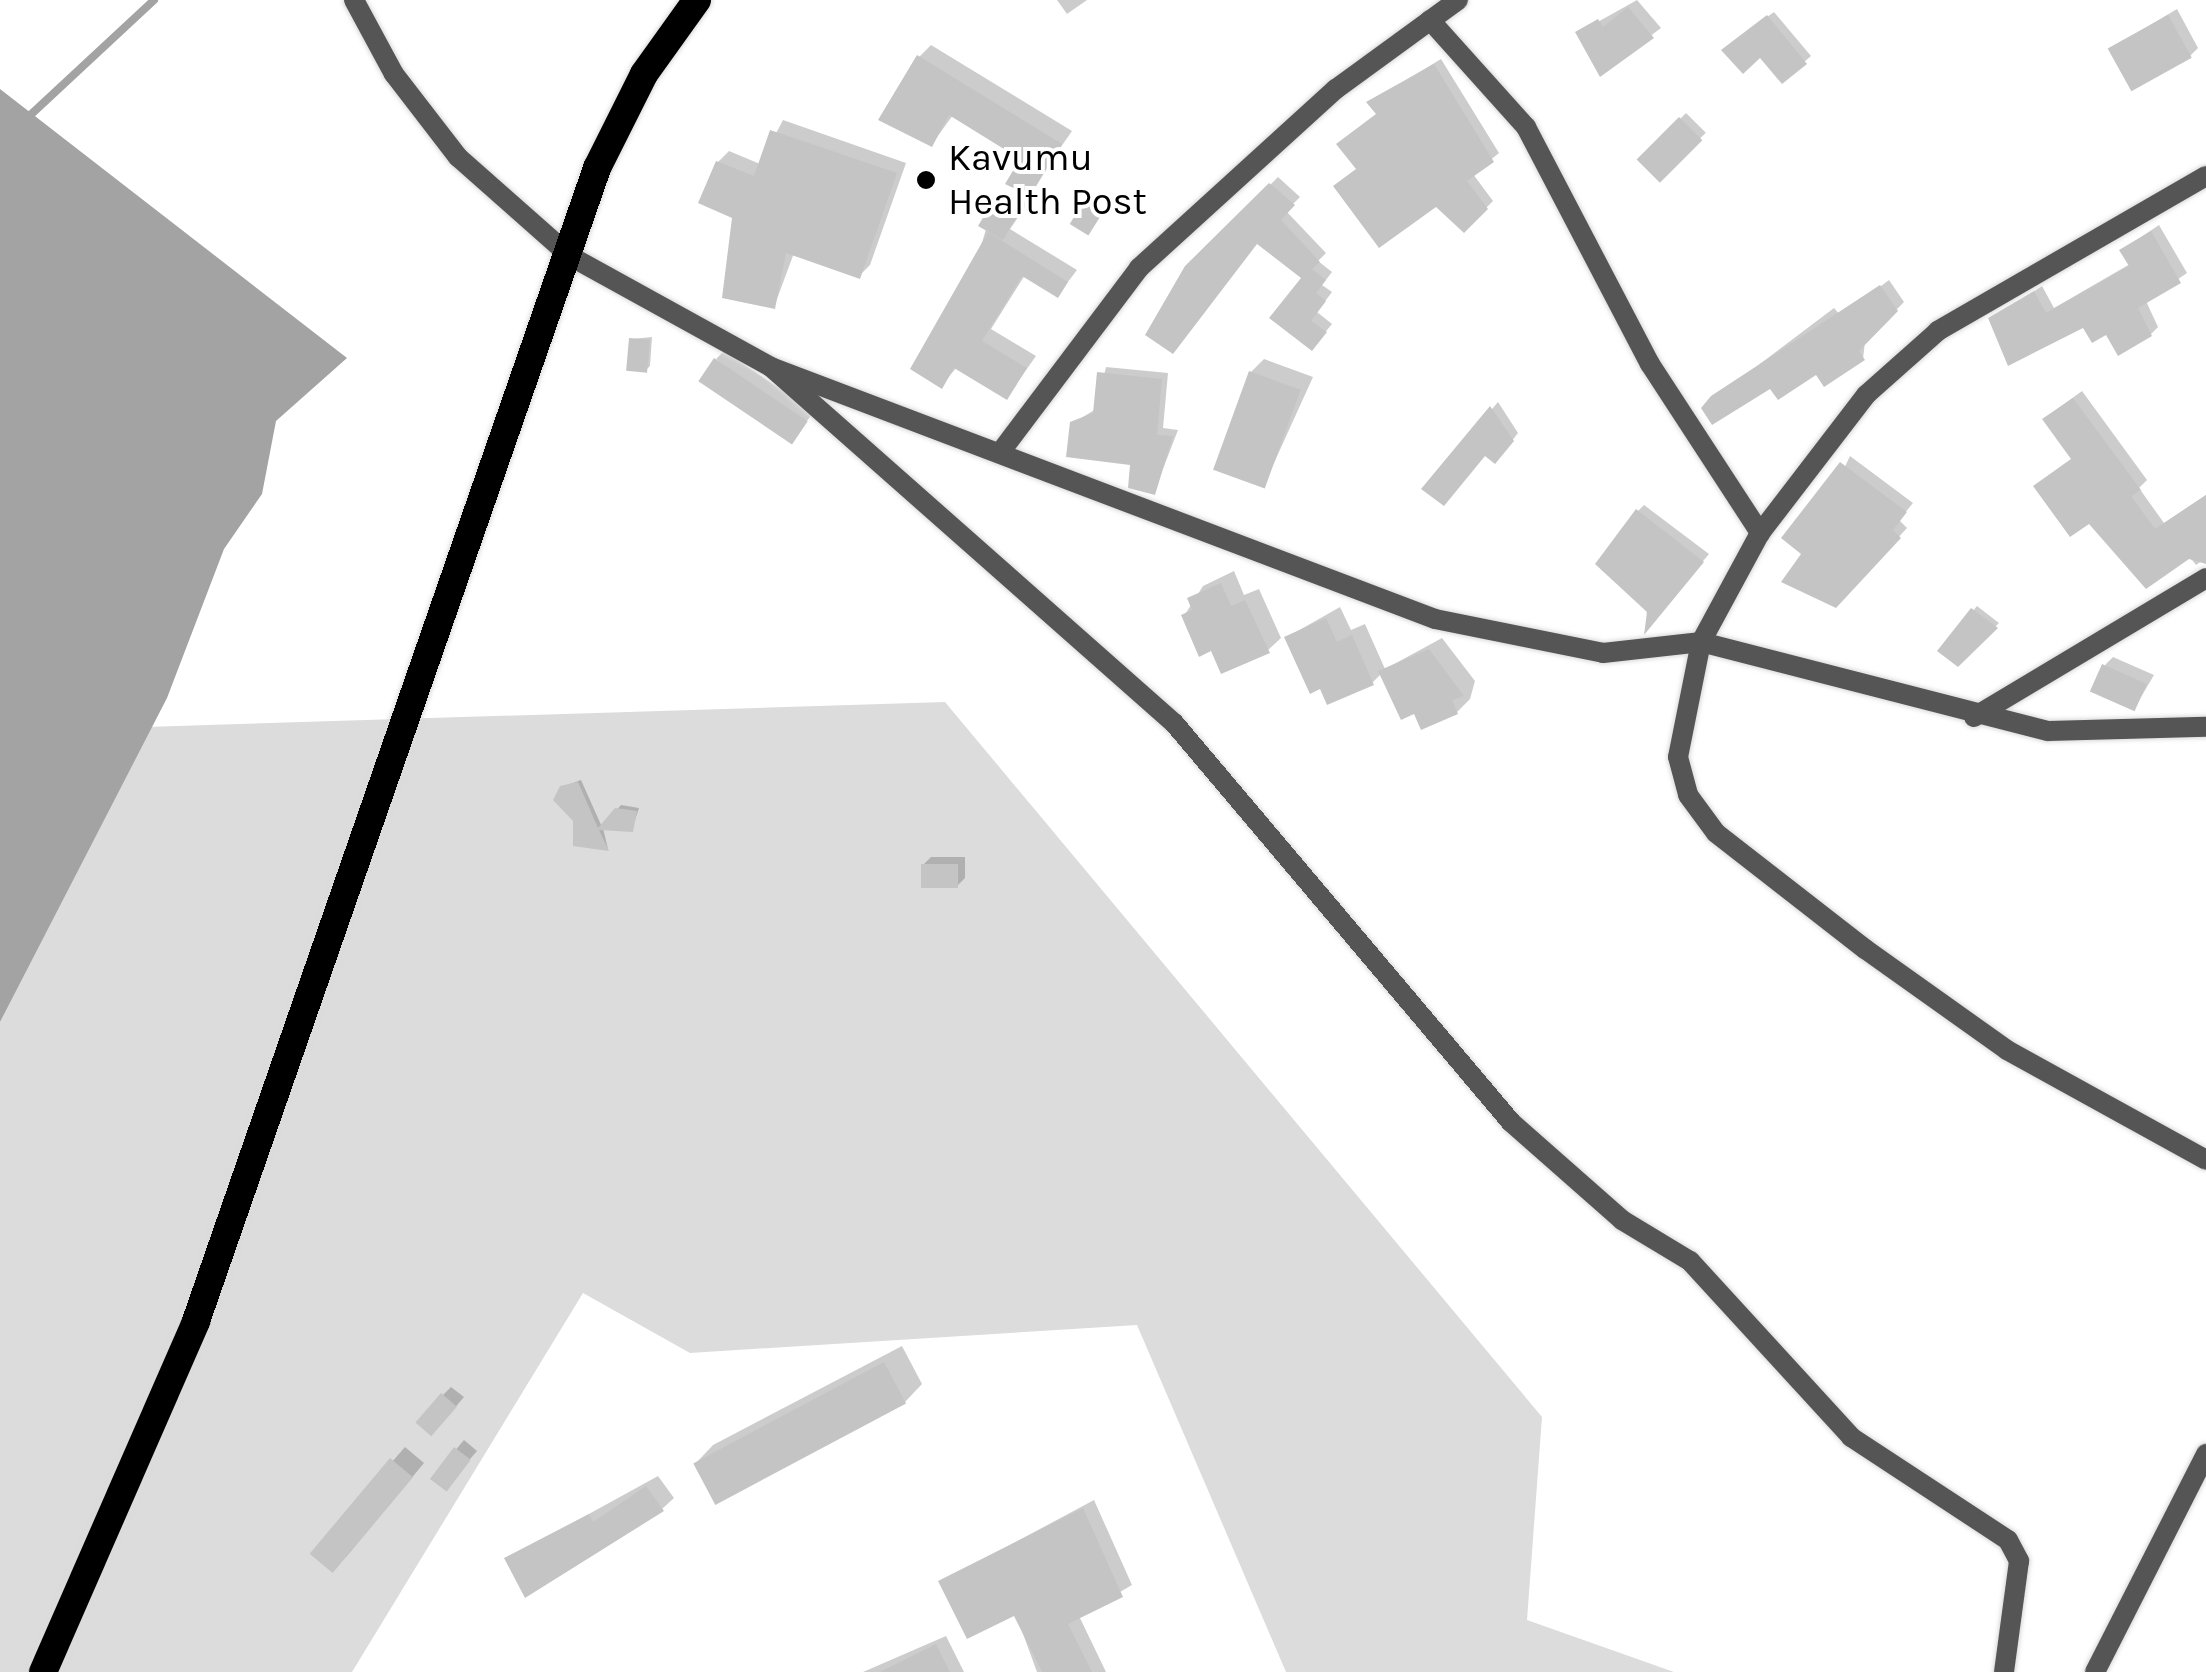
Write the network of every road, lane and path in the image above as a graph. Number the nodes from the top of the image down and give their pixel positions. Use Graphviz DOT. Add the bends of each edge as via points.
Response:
graph roads {
  1 [pos="354,0"];
  2 [pos="697,0"];
  3 [pos="1458,0"];
  4 [pos="1430,20"];
  5 [pos="2206,176"];
  6 [pos="570,256"];
  7 [pos="771,368"];
  8 [pos="1002,450"];
  9 [pos="1760,533"];
  10 [pos="2206,578"];
  11 [pos="1701,642"];
  12 [pos="1974,717"];
  13 [pos="2206,727"];
  14 [pos="2206,1160"];
  15 [pos="2206,1454"];
  16 [pos="43,1672"];
  17 [pos="2004,1672"];
  18 [pos="2095,1672"];
  1 -- 6 [label="street" via="394,74 458,157"];
  2 -- 6 [label="highway" via="605,153"];
  3 -- 4 [label="street"];
  4 -- 8 [label="street" via="1259,154 1139,268"];
  4 -- 9 [label="street" via="1526,126 1650,364"];
  5 -- 9 [label="street" via="1938,332 1866,395"];
  6 -- 7 [label="street"];
  6 -- 16 [label="highway" via="465,532 196,1321"];
  7 -- 8 [label="street"];
  7 -- 17 [label="street" via="1174,723 1511,1122 1622,1220 1690,1261 1851,1436 2008,1540 2020,1561"];
  8 -- 11 [label="street" via="1435,619 1603,653"];
  9 -- 11 [label="street" via="1730,604"];
  10 -- 12 [label="street"];
  11 -- 12 [label="street"];
  11 -- 14 [label="street" via="1678,757 1688,795 1716,833 2007,1050"];
  12 -- 13 [label="street" via="2099,735"];
  15 -- 18 [label="street"];
}
